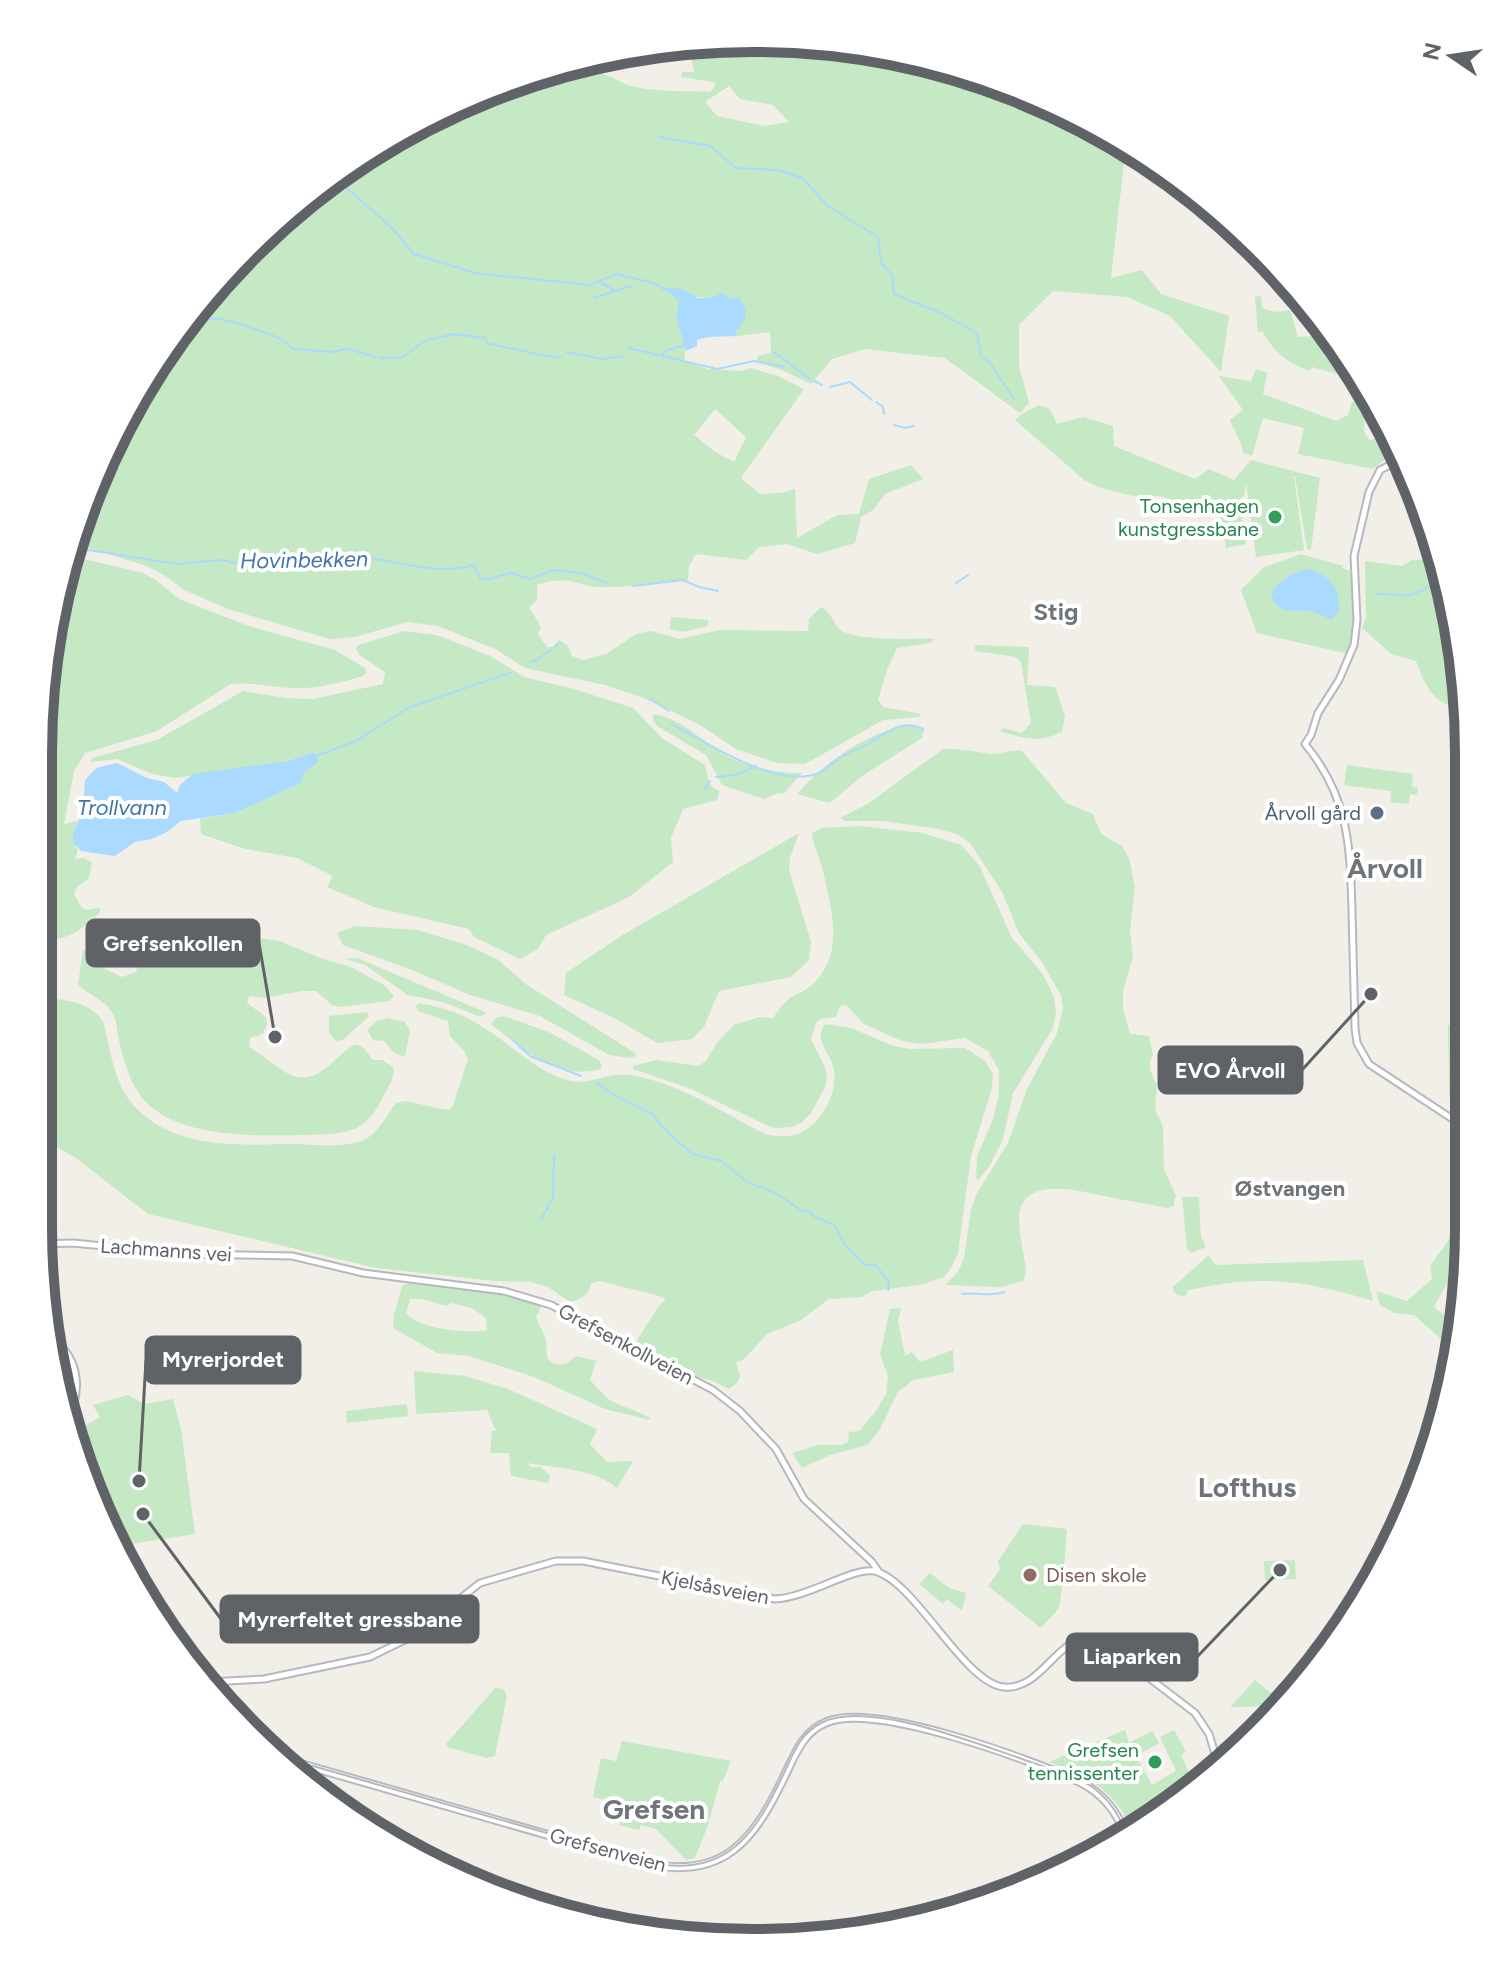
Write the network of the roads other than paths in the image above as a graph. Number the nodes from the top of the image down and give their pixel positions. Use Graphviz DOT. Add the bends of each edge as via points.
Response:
graph roads {
  1 [pos="1392,464"];
  2 [pos="1455,1121"];
  3 [pos="53,1244"];
  4 [pos="292,1256"];
  5 [pos="63,1349"];
  6 [pos="75,1404"];
  7 [pos="880,1573"];
  8 [pos="219,1681"];
  9 [pos="1215,1755"];
  10 [pos="302,1764"];
  11 [pos="1120,1825"];
  1 -- 2 [label="street" via="1380,470 1369,492 1354,556 1354,645 1305,744 1334,788 1349,837 1355,1028 1361,1053 1376,1070"];
  3 -- 4 [label="street, Lachmanns vei"];
  4 -- 7 [label="street, Grefsenkollveien" via="363,1273 497,1290 541,1301 713,1390 771,1443 804,1499"];
  5 -- 6 [label="street" via="77,1377"];
  7 -- 8 [label="street, Kjelsåsveien" via="862,1571 775,1599 561,1560 475,1585 411,1637 379,1655 264,1679"];
  7 -- 9 [label="street" via="997,1686 1032,1679 1077,1640 1102,1642 1195,1713"];
  10 -- 11 [label="main road, Grefsenveien" via="648,1863 682,1867 717,1859 751,1834 812,1730 838,1719 875,1720 937,1731 1080,1782 1110,1806"];
}
